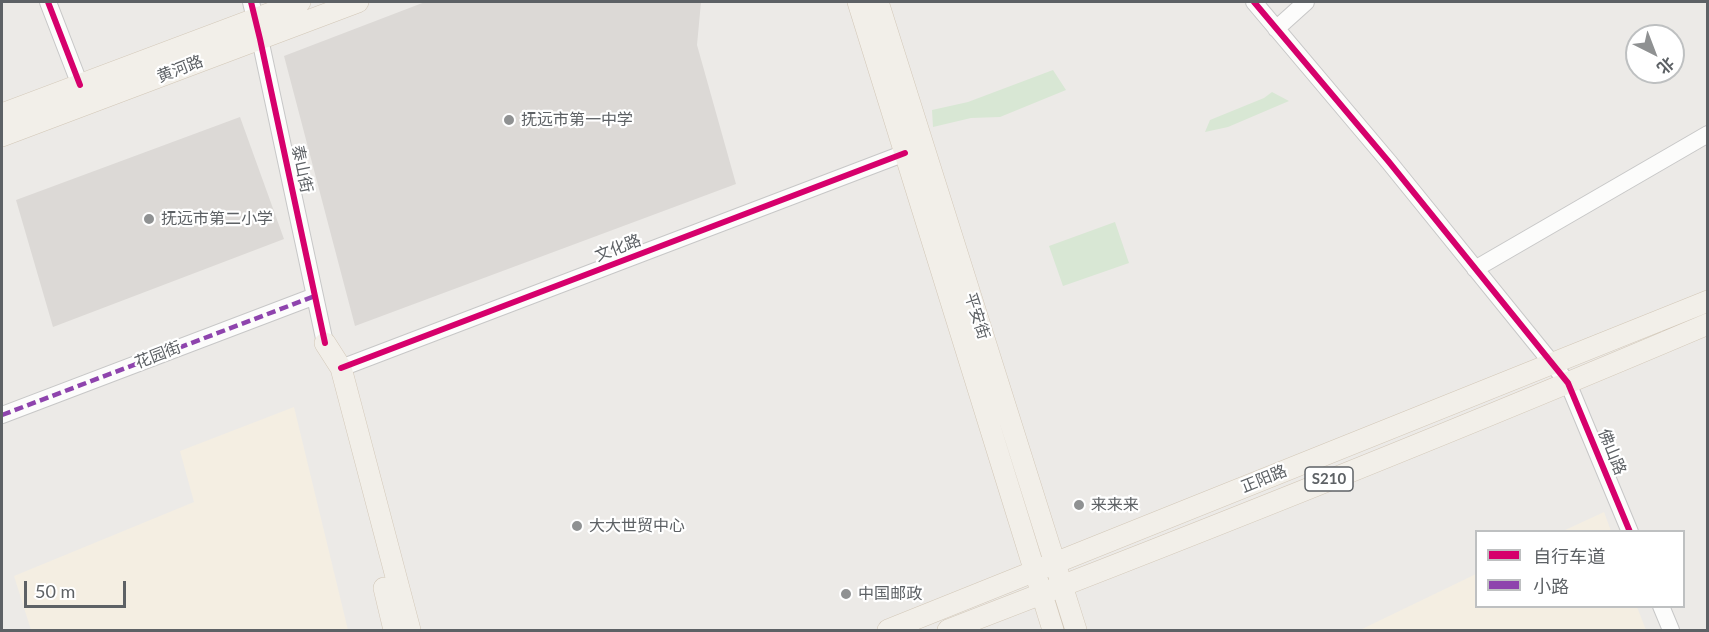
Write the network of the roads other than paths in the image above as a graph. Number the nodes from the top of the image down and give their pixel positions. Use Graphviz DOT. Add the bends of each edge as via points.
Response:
graph roads {
  1 [pos="48,2"];
  2 [pos="300,2"];
  3 [pos="358,2"];
  4 [pos="858,2"];
  5 [pos="878,2"];
  6 [pos="1254,2"];
  7 [pos="1306,2"];
  8 [pos="255,20"];
  9 [pos="1276,29"];
  10 [pos="80,85"];
  11 [pos="2,114"];
  12 [pos="1707,134"];
  13 [pos="2,136"];
  14 [pos="905,153"];
  15 [pos="1475,269"];
  16 [pos="315,296"];
  17 [pos="1707,301"];
  18 [pos="1707,324"];
  19 [pos="325,343"];
  20 [pos="1553,363"];
  21 [pos="341,368"];
  22 [pos="1568,383"];
  23 [pos="2,415"];
  24 [pos="1630,530"];
  25 [pos="1056,564"];
  26 [pos="1035,571"];
  27 [pos="1062,586"];
  28 [pos="1042,594"];
  29 [pos="1662,608"];
  30 [pos="394,630"];
  31 [pos="410,630"];
  32 [pos="888,630"];
  33 [pos="948,630"];
  34 [pos="1053,630"];
  35 [pos="1076,630"];
  36 [pos="1671,630"];
  1 -- 10 [label="street"];
  2 -- 8 [label="main road, 黄河路"];
  3 -- 8 [label="main road, 黄河路"];
  4 -- 14 [label="main road, 平安街"];
  5 -- 25 [label="main road, 平安街"];
  6 -- 9 [label="street, 佛山路"];
  7 -- 9 [label="street"];
  8 -- 10 [label="main road, 黄河路"];
  8 -- 13 [label="main road, 黄河路"];
  8 -- 16 [label="street, 泰山街"];
  9 -- 15 [label="street, 佛山路"];
  10 -- 11 [label="main road, 黄河路"];
  12 -- 15 [label="street"];
  14 -- 21 [label="street, 文化路"];
  14 -- 26 [label="main road, 平安街"];
  15 -- 20 [label="street, 佛山路"];
  16 -- 19 [label="street, 泰山街"];
  16 -- 23 [label="street, 花园街"];
  17 -- 20 [label="main road, 正阳路"];
  18 -- 22 [label="main road, 正阳路 / S210"];
  19 -- 21 [label="main road, 泰山街"];
  19 -- 30 [label="main road, 泰山街"];
  20 -- 22 [label="street, 佛山路"];
  20 -- 25 [label="main road, 正阳路"];
  21 -- 31 [label="main road, 泰山街"];
  22 -- 24 [label="street, 佛山路"];
  22 -- 27 [label="main road, 正阳路 / S210"];
  25 -- 26 [label="main road, 正阳路"];
  25 -- 27 [label="main road, 平安街"];
  26 -- 28 [label="main road, 平安街"];
  26 -- 32 [label="main road, 正阳路"];
  27 -- 28 [label="main road, 正阳路 / S210"];
  27 -- 35 [label="main road, 平安街"];
  28 -- 33 [label="main road, 正阳路 / S210"];
  28 -- 34 [label="main road, 平安街"];
  29 -- 36 [label="street"];
}
